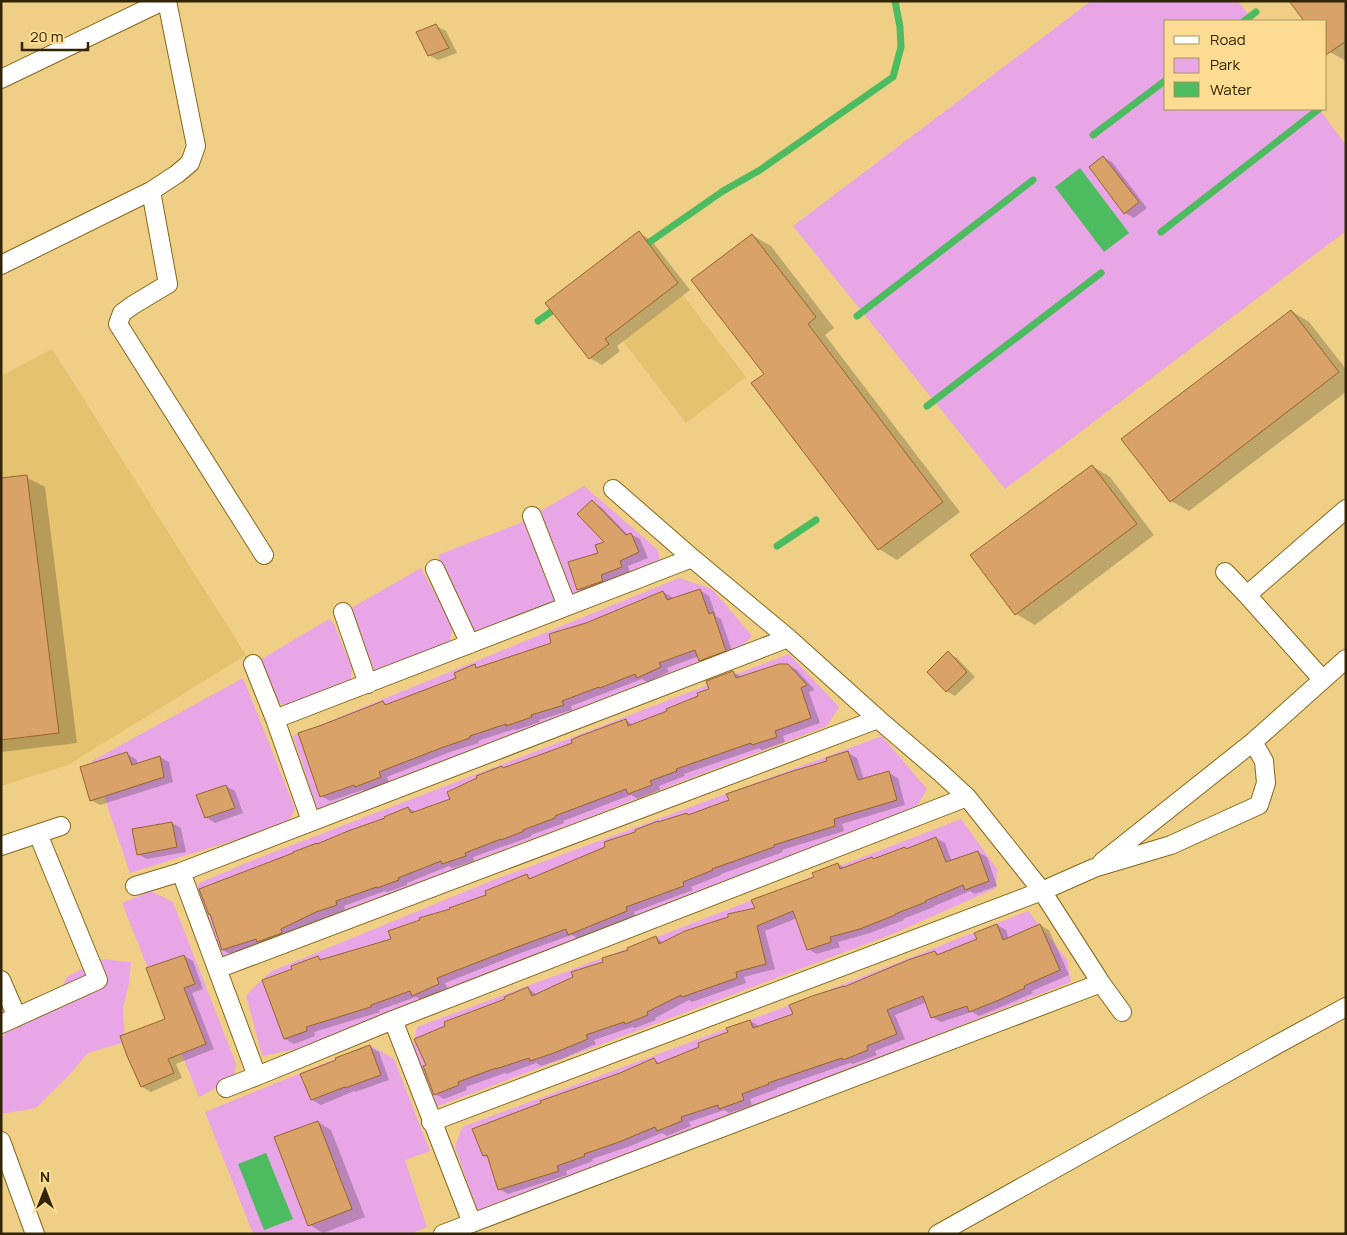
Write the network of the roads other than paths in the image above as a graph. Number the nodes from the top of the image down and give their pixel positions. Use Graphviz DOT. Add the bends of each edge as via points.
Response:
graph roads {
  1 [pos="165,1"];
  2 [pos="1,79"];
  3 [pos="150,191"];
  4 [pos="1,265"];
  5 [pos="613,489"];
  6 [pos="1346,509"];
  7 [pos="532,516"];
  8 [pos="264,555"];
  9 [pos="692,558"];
  10 [pos="435,569"];
  11 [pos="1224,572"];
  12 [pos="1247,595"];
  13 [pos="567,606"];
  14 [pos="342,612"];
  15 [pos="788,638"];
  16 [pos="470,644"];
  17 [pos="1346,659"];
  18 [pos="253,664"];
  19 [pos="1322,680"];
  20 [pos="368,684"];
  21 [pos="275,719"];
  22 [pos="878,719"];
  23 [pos="1253,742"];
  24 [pos="967,797"];
  25 [pos="311,821"];
  26 [pos="61,826"];
  27 [pos="38,834"];
  28 [pos="1,846"];
  29 [pos="1094,868"];
  30 [pos="180,872"];
  31 [pos="135,886"];
  32 [pos="1042,891"];
  33 [pos="217,969"];
  34 [pos="1,980"];
  35 [pos="1101,983"];
  36 [pos="1346,1007"];
  37 [pos="1122,1012"];
  38 [pos="9,1020"];
  39 [pos="393,1020"];
  40 [pos="257,1076"];
  41 [pos="226,1088"];
  42 [pos="431,1122"];
  43 [pos="1,1141"];
  44 [pos="472,1223"];
  45 [pos="35,1234"];
  46 [pos="443,1234"];
  47 [pos="938,1234"];
  1 -- 2 [label="street"];
  1 -- 3 [label="street" via="196,146 190,163"];
  3 -- 4 [label="street"];
  3 -- 8 [label="street" via="168,284 122,313 118,324"];
  5 -- 9 [label="street"];
  6 -- 12 [label="street"];
  7 -- 13 [label="street"];
  9 -- 13 [label="street"];
  9 -- 15 [label="street"];
  10 -- 16 [label="street"];
  11 -- 12 [label="street"];
  12 -- 19 [label="street"];
  13 -- 16 [label="street"];
  14 -- 20 [label="street"];
  15 -- 22 [label="street"];
  15 -- 25 [label="street"];
  16 -- 20 [label="street"];
  17 -- 19 [label="street"];
  18 -- 21 [label="street"];
  19 -- 23 [label="street"];
  20 -- 21 [label="street"];
  21 -- 25 [label="street"];
  22 -- 24 [label="street"];
  22 -- 33 [label="street"];
  23 -- 29 [label="street"];
  23 -- 29 [label="street" via="1264,761 1266,783 1259,805 1171,845"];
  24 -- 32 [label="street"];
  24 -- 39 [label="street"];
  25 -- 30 [label="street"];
  26 -- 27 [label="street"];
  27 -- 28 [label="street"];
  27 -- 38 [label="street" via="98,980"];
  29 -- 32 [label="street"];
  30 -- 31 [label="street"];
  30 -- 33 [label="street"];
  32 -- 35 [label="street"];
  32 -- 42 [label="street"];
  33 -- 40 [label="street"];
  34 -- 38 [label="street"];
  35 -- 37 [label="street"];
  35 -- 44 [label="street"];
  36 -- 47 [label="street"];
  39 -- 40 [label="street"];
  39 -- 42 [label="street"];
  40 -- 41 [label="street"];
  42 -- 44 [label="street"];
  43 -- 45 [label="street"];
  44 -- 46 [label="street"];
}
